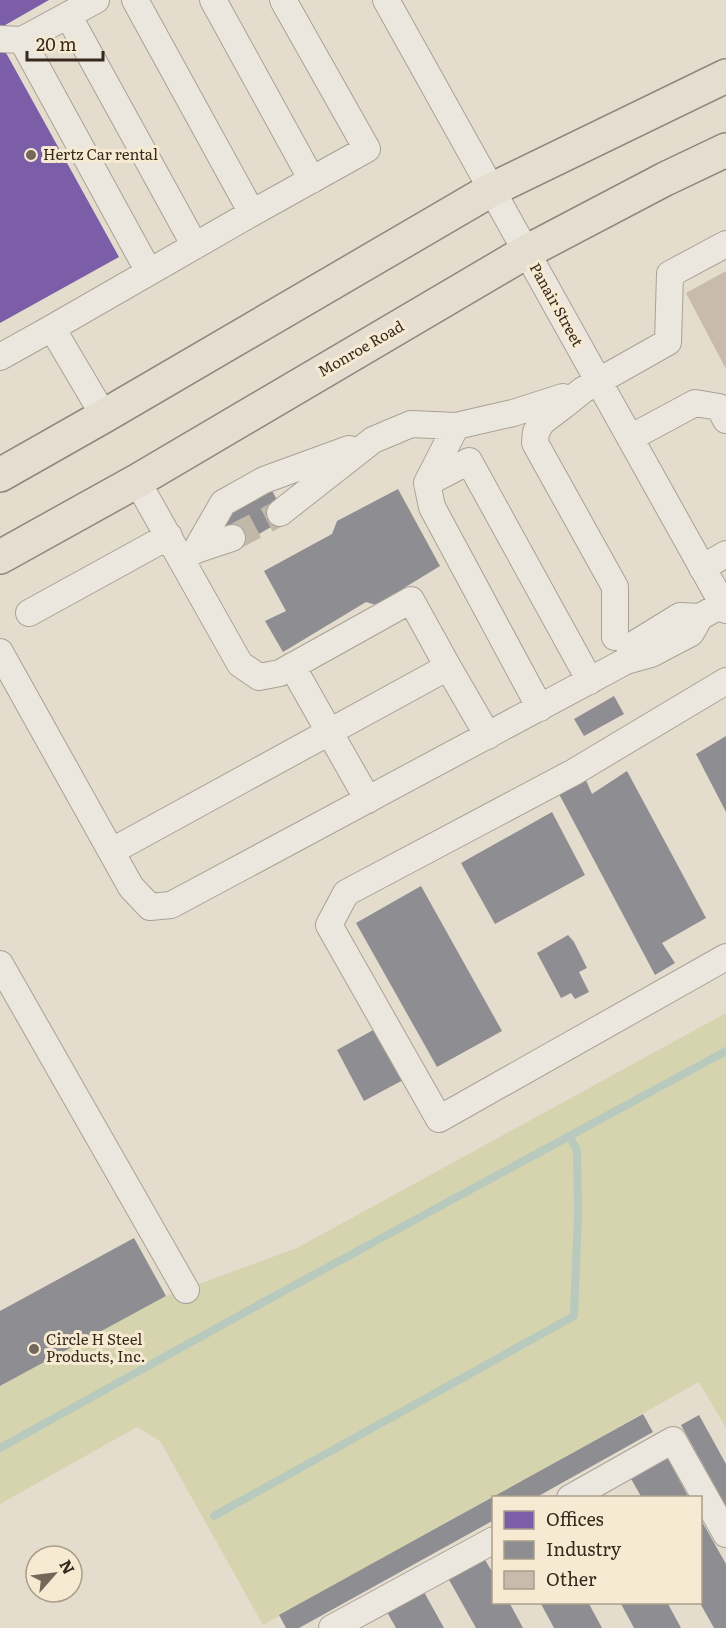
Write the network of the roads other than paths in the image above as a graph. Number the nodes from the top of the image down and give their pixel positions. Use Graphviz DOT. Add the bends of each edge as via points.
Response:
graph roads {
  1 [pos="96,0"];
  2 [pos="135,0"];
  3 [pos="213,0"];
  4 [pos="283,0"];
  5 [pos="392,3"];
  6 [pos="68,15"];
  7 [pos="11,40"];
  8 [pos="726,76"];
  9 [pos="723,159"];
  10 [pos="312,180"];
  11 [pos="491,190"];
  12 [pos="252,213"];
  13 [pos="726,244"];
  14 [pos="195,246"];
  15 [pos="526,252"];
  16 [pos="149,272"];
  17 [pos="52,328"];
  18 [pos="0,357"];
  19 [pos="591,386"];
  20 [pos="104,416"];
  21 [pos="726,420"];
  22 [pos="456,426"];
  23 [pos="630,438"];
  24 [pos="373,440"];
  25 [pos="0,475"];
  26 [pos="137,481"];
  27 [pos="427,483"];
  28 [pos="280,513"];
  29 [pos="169,536"];
  30 [pos="232,538"];
  31 [pos="189,554"];
  32 [pos="726,554"];
  33 [pos="0,557"];
  34 [pos="702,568"];
  35 [pos="724,607"];
  36 [pos="29,613"];
  37 [pos="0,651"];
  38 [pos="618,654"];
  39 [pos="292,666"];
  40 [pos="448,667"];
  41 [pos="590,681"];
  42 [pos="726,681"];
  43 [pos="540,708"];
  44 [pos="329,732"];
  45 [pos="488,736"];
  46 [pos="368,800"];
  47 [pos="112,851"];
  48 [pos="726,957"];
  49 [pos="0,964"];
  50 [pos="186,1290"];
  51 [pos="572,1496"];
  52 [pos="726,1534"];
  53 [pos="492,1541"];
  54 [pos="332,1628"];
  1 -- 6 [label="street"];
  2 -- 12 [label="street"];
  3 -- 10 [label="street"];
  4 -- 10 [label="street" via="367,149"];
  5 -- 11 [label="street, Panair Street"];
  6 -- 7 [label="street"];
  6 -- 14 [label="street"];
  7 -- 16 [label="street"];
  8 -- 11 [label="main road"];
  9 -- 15 [label="main road, Monroe Road" via="665,179"];
  10 -- 12 [label="street"];
  11 -- 15 [label="street, Panair Street"];
  11 -- 20 [label="main road"];
  12 -- 14 [label="street"];
  13 -- 19 [label="street" via="670,274 668,342"];
  14 -- 16 [label="street"];
  15 -- 19 [label="street, Panair Street"];
  15 -- 26 [label="main road, Monroe Road"];
  16 -- 17 [label="street"];
  17 -- 18 [label="street"];
  17 -- 20 [label="street"];
  19 -- 22 [label="street" via="513,413"];
  19 -- 23 [label="street, Panair Street"];
  19 -- 38 [label="street" via="542,422 535,443 615,587"];
  20 -- 25 [label="main road"];
  21 -- 23 [label="street" via="719,407 694,403"];
  22 -- 24 [label="street" via="411,424"];
  22 -- 27 [label="street"];
  23 -- 34 [label="street, Panair Street"];
  24 -- 28 [label="street"];
  24 -- 31 [label="street" via="264,480 223,503"];
  26 -- 29 [label="street"];
  26 -- 33 [label="main road, Monroe Road"];
  27 -- 41 [label="street" via="469,461"];
  27 -- 43 [label="street" via="432,507"];
  29 -- 31 [label="street"];
  29 -- 36 [label="street"];
  30 -- 31 [label="street"];
  31 -- 39 [label="street" via="240,664 259,676 280,673"];
  32 -- 34 [label="street"];
  34 -- 35 [label="street, Panair Street"];
  35 -- 38 [label="street" via="700,617 691,633 651,654"];
  37 -- 47 [label="street"];
  38 -- 41 [label="street"];
  39 -- 40 [label="street" via="411,600"];
  39 -- 44 [label="street"];
  40 -- 44 [label="street"];
  40 -- 45 [label="street"];
  41 -- 43 [label="street"];
  42 -- 48 [label="street" via="574,772 346,893 329,925 439,1119"];
  43 -- 45 [label="street"];
  44 -- 46 [label="street"];
  44 -- 47 [label="street"];
  45 -- 46 [label="street"];
  46 -- 47 [label="street" via="171,904 150,907 131,887"];
  49 -- 50 [label="street"];
  51 -- 52 [label="street" via="673,1440"];
  53 -- 54 [label="street"];
}
